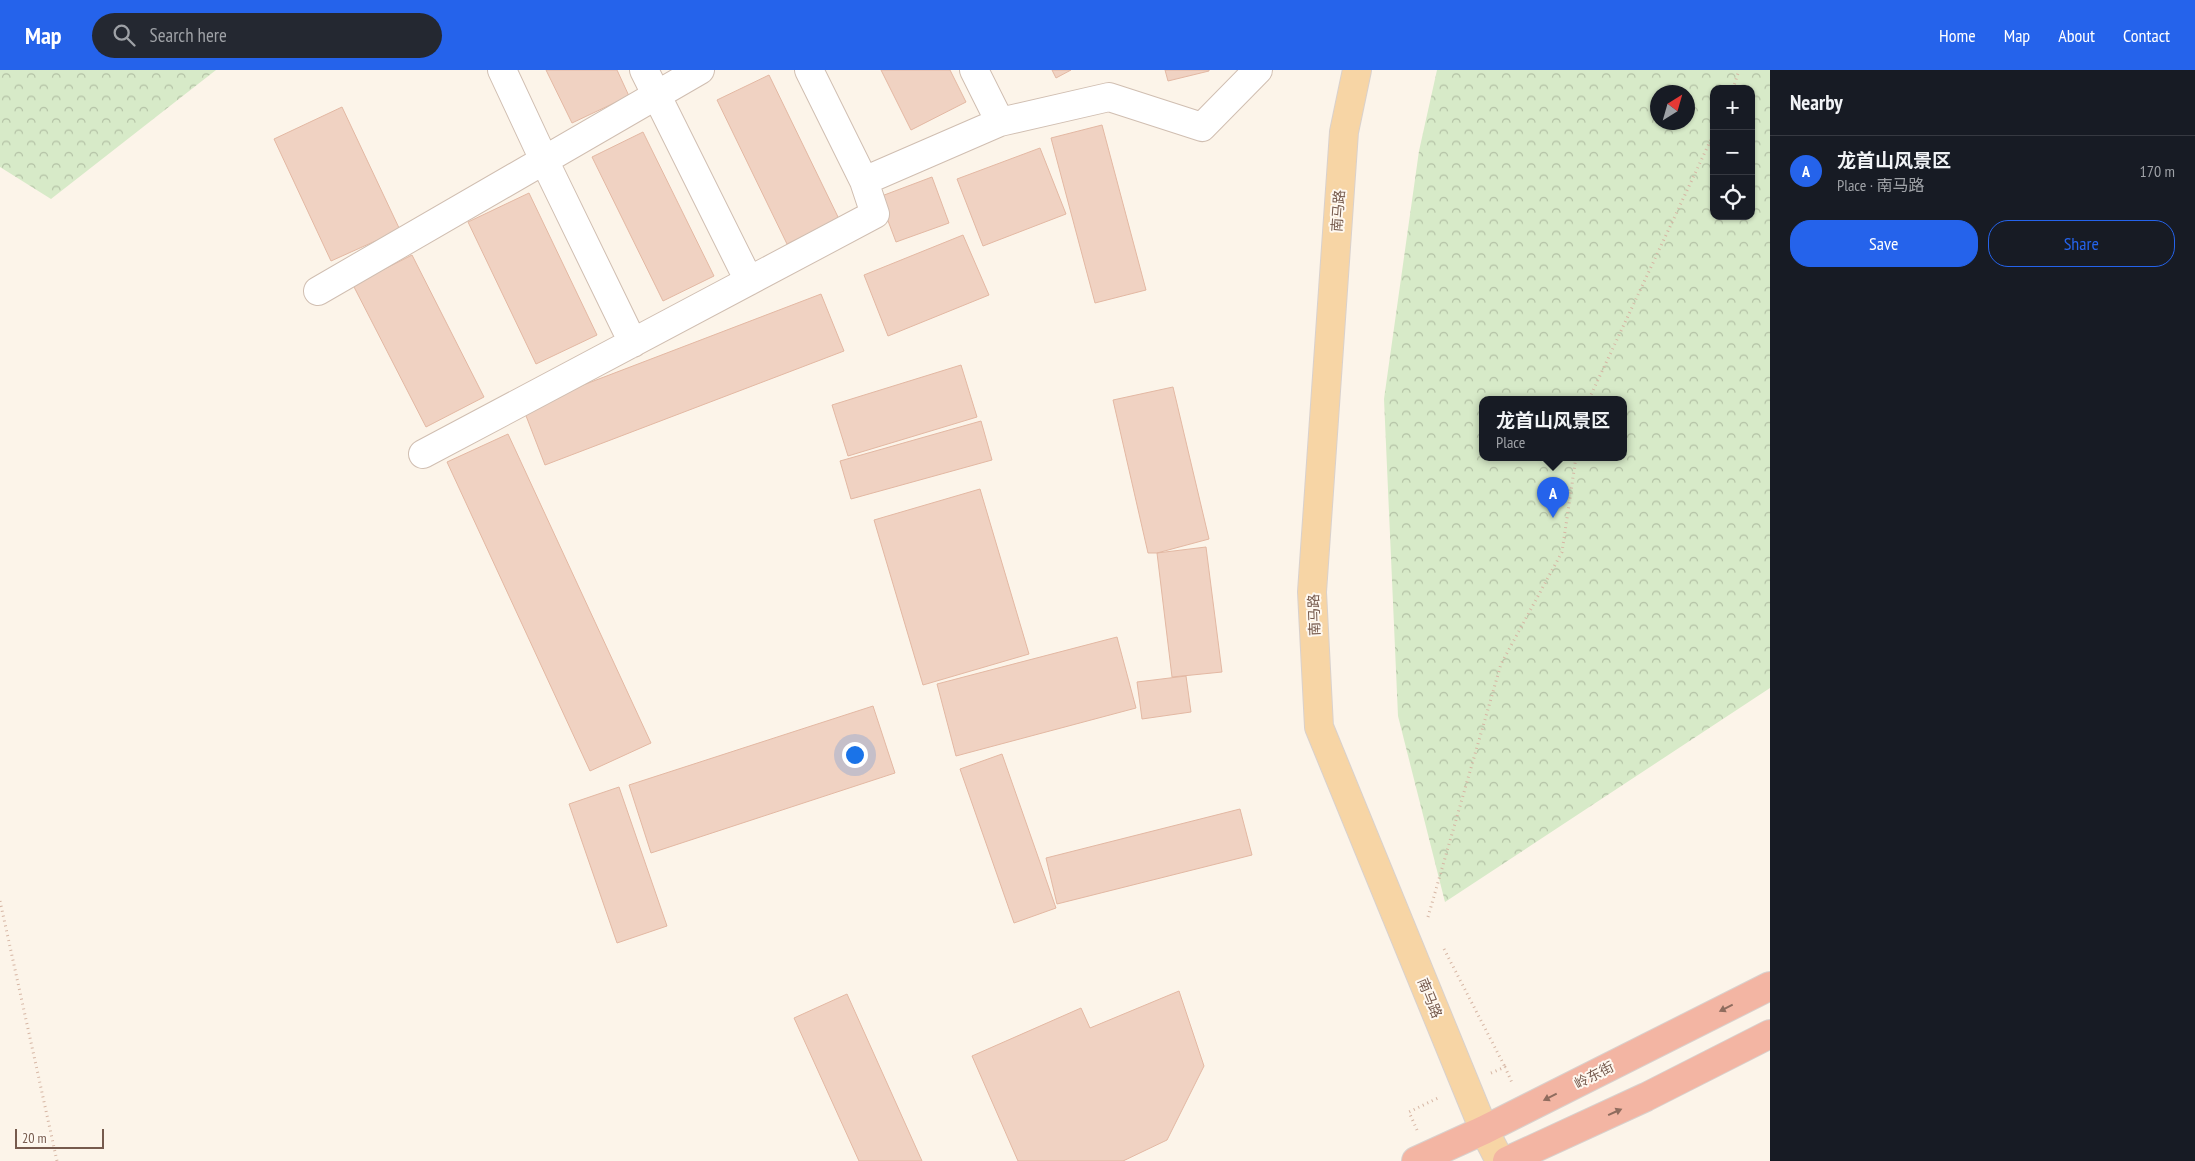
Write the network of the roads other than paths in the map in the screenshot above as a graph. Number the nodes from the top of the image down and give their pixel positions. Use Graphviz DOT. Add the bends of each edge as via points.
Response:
graph roads {
  1 [pos="502,70"];
  2 [pos="644,70"];
  3 [pos="700,70"];
  4 [pos="809,70"];
  5 [pos="974,70"];
  6 [pos="1258,70"];
  7 [pos="1357,70"];
  8 [pos="656,95"];
  9 [pos="1000,122"];
  10 [pos="544,160"];
  11 [pos="864,181"];
  12 [pos="748,281"];
  13 [pos="318,291"];
  14 [pos="633,343"];
  15 [pos="424,454"];
  16 [pos="1770,986"];
  17 [pos="1770,1034"];
  18 [pos="1484,1130"];
  19 [pos="1416,1161"];
  20 [pos="1500,1161"];
  21 [pos="1507,1161"];
  1 -- 10 [label="street"];
  2 -- 8 [label="street"];
  3 -- 8 [label="street"];
  4 -- 11 [label="street"];
  5 -- 9 [label="street"];
  6 -- 9 [label="street" via="1202,127 1108,97"];
  7 -- 18 [label="main road, 南马路" via="1344,132 1312,592 1319,727"];
  8 -- 10 [label="street"];
  8 -- 12 [label="street"];
  9 -- 11 [label="street"];
  10 -- 13 [label="street"];
  10 -- 14 [label="street"];
  11 -- 12 [label="street" via="876,214"];
  12 -- 14 [label="street"];
  14 -- 15 [label="street"];
  16 -- 18 [label="highway, 岭东街, one-way"];
  21 -- 17 [label="highway, one-way" via="1646,1097"];
  18 -- 19 [label="highway, 岭东街"];
  18 -- 20 [label="main road, 南马路"];
}
